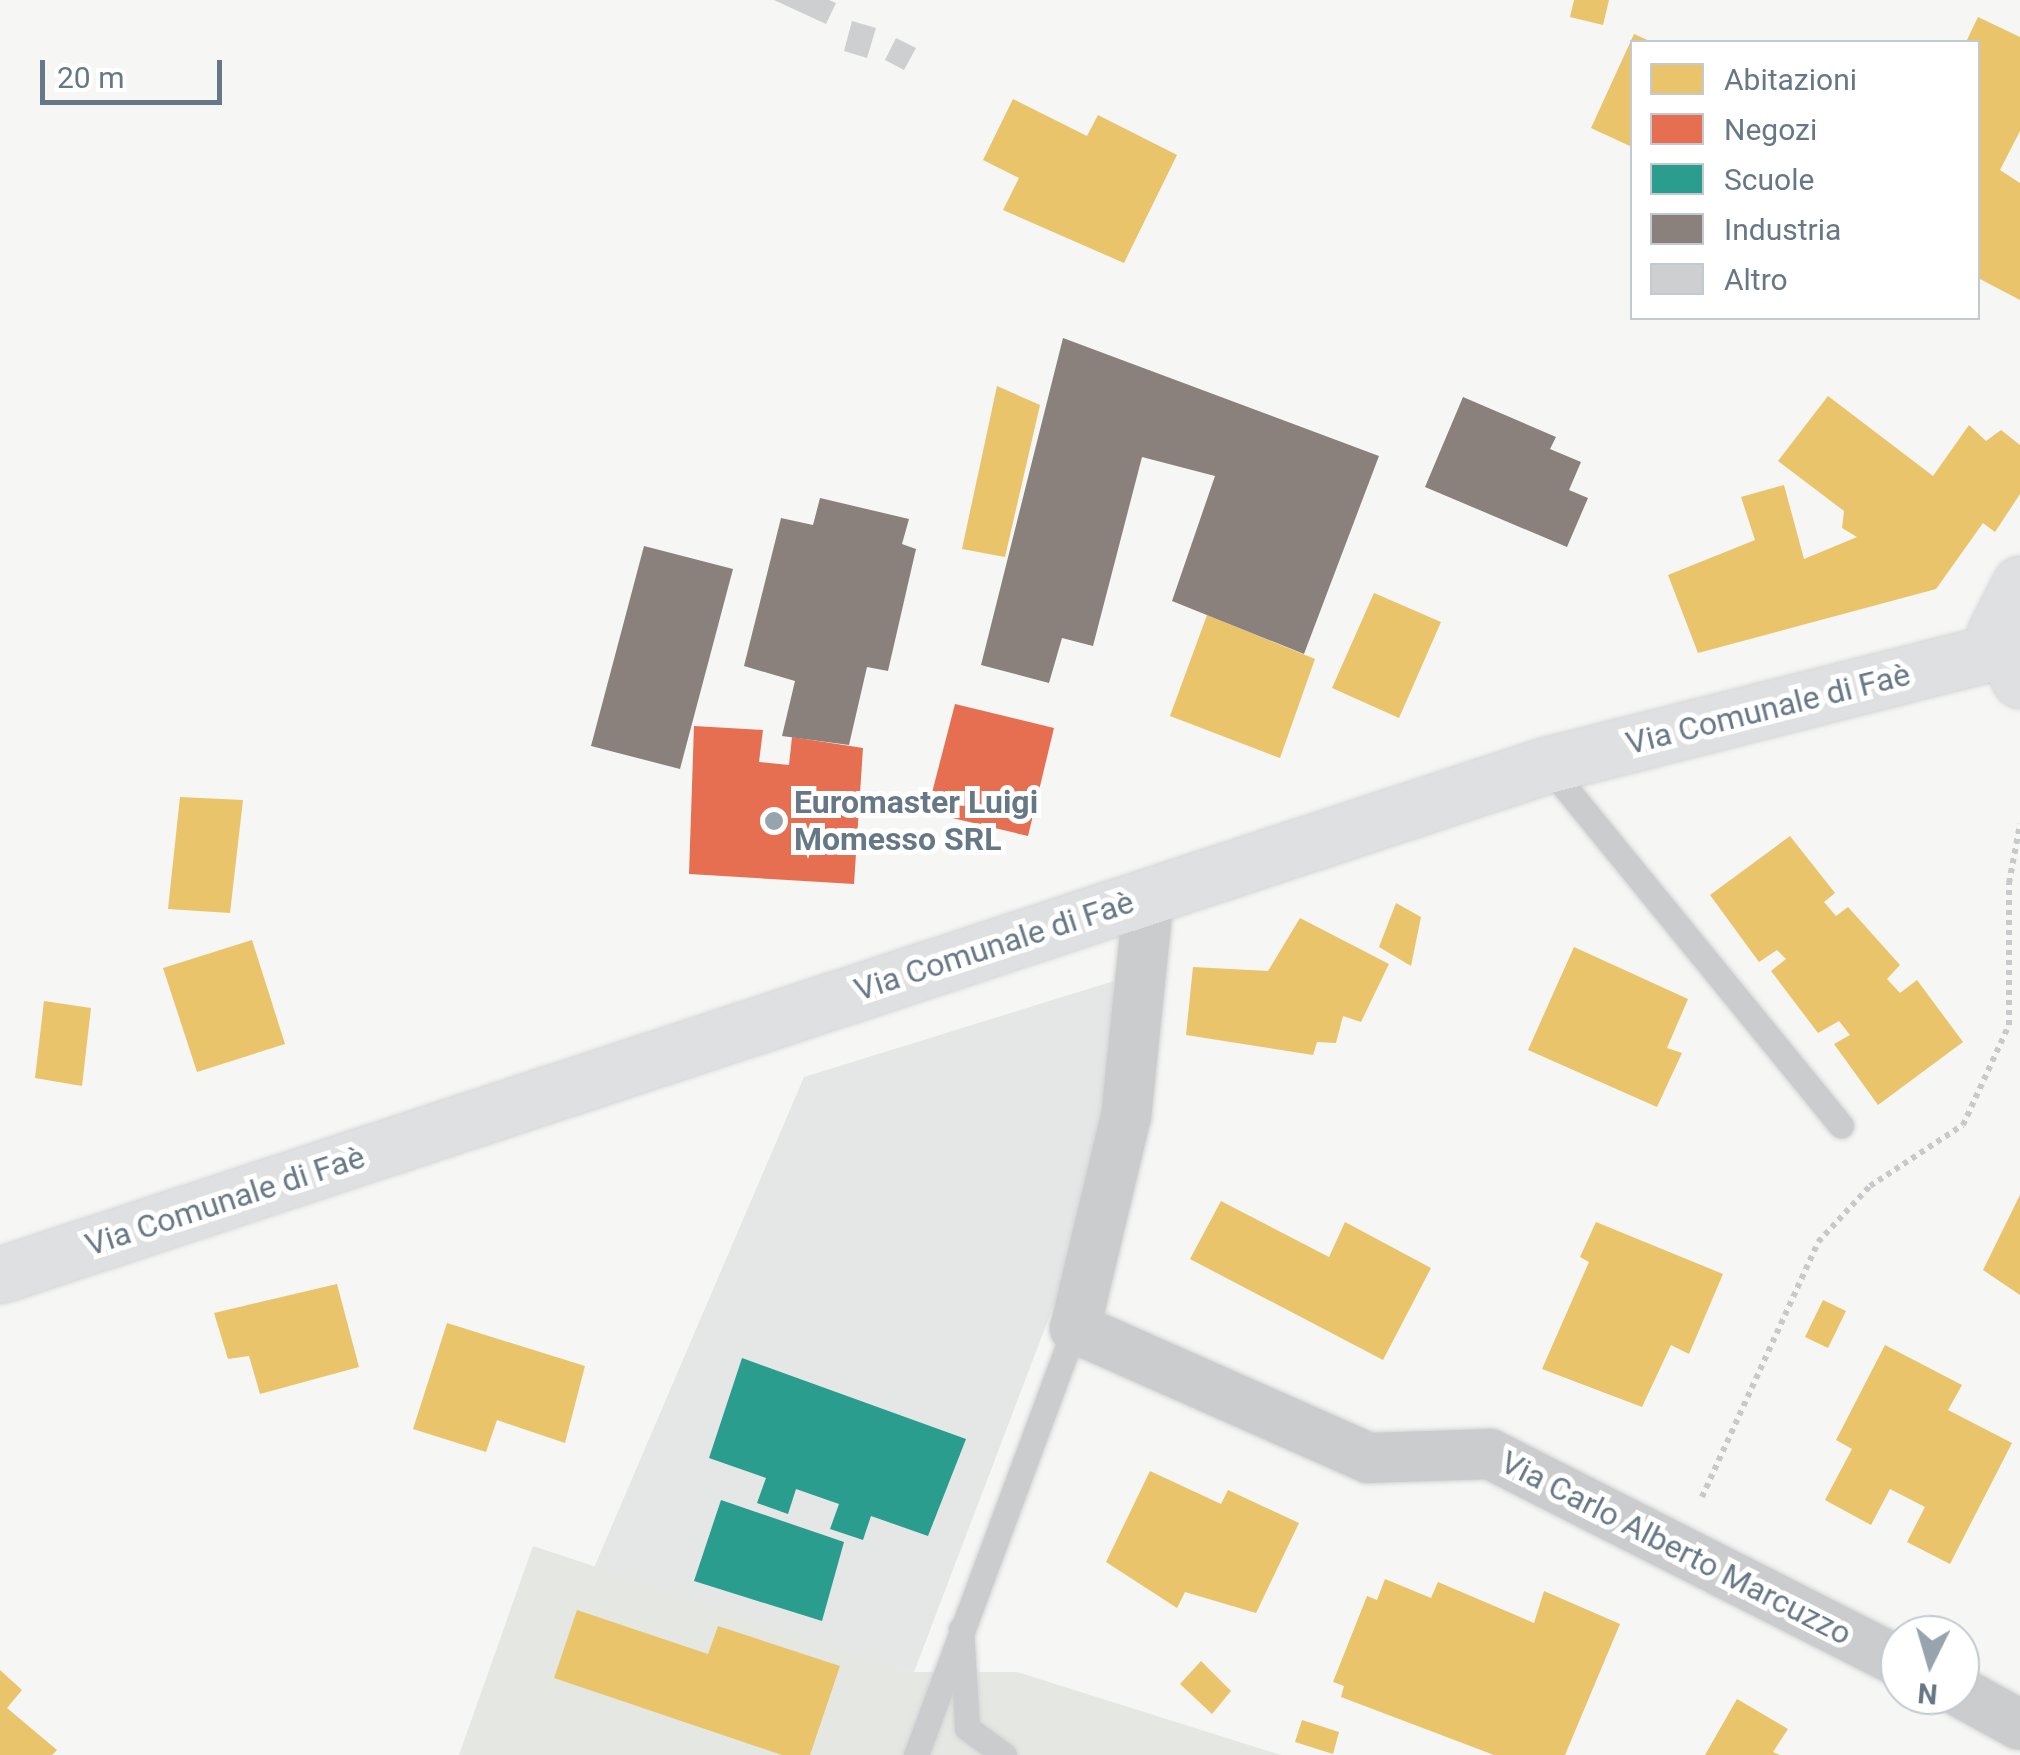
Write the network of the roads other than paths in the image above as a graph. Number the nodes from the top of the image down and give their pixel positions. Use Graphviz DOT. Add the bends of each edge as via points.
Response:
graph roads {
  1 [pos="2020,584"];
  2 [pos="2009,666"];
  3 [pos="1547,765"];
  4 [pos="1149,895"];
  5 [pos="1841,1125"];
  6 [pos="0,1275"];
  7 [pos="1076,1328"];
  8 [pos="961,1629"];
  9 [pos="1880,1652"];
  10 [pos="1980,1703"];
  11 [pos="2020,1724"];
  12 [pos="994,1754"];
  13 [pos="916,1755"];
  1 -- 2 [label="street, Via Comunale di Faè" via="1998,614"];
  2 -- 3 [label="street, Via Comunale di Faè"];
  3 -- 4 [label="street, Via Comunale di Faè"];
  3 -- 5 [label="lane"];
  4 -- 6 [label="street, Via Comunale di Faè"];
  4 -- 7 [label="street" via="1126,1116"];
  7 -- 8 [label="lane"];
  7 -- 9 [label="street, Via Carlo Alberto Marcuzzo" via="1369,1458 1490,1454"];
  8 -- 12 [label="lane" via="966,1728"];
  8 -- 13 [label="lane"];
  10 -- 11 [label="street"];
}
